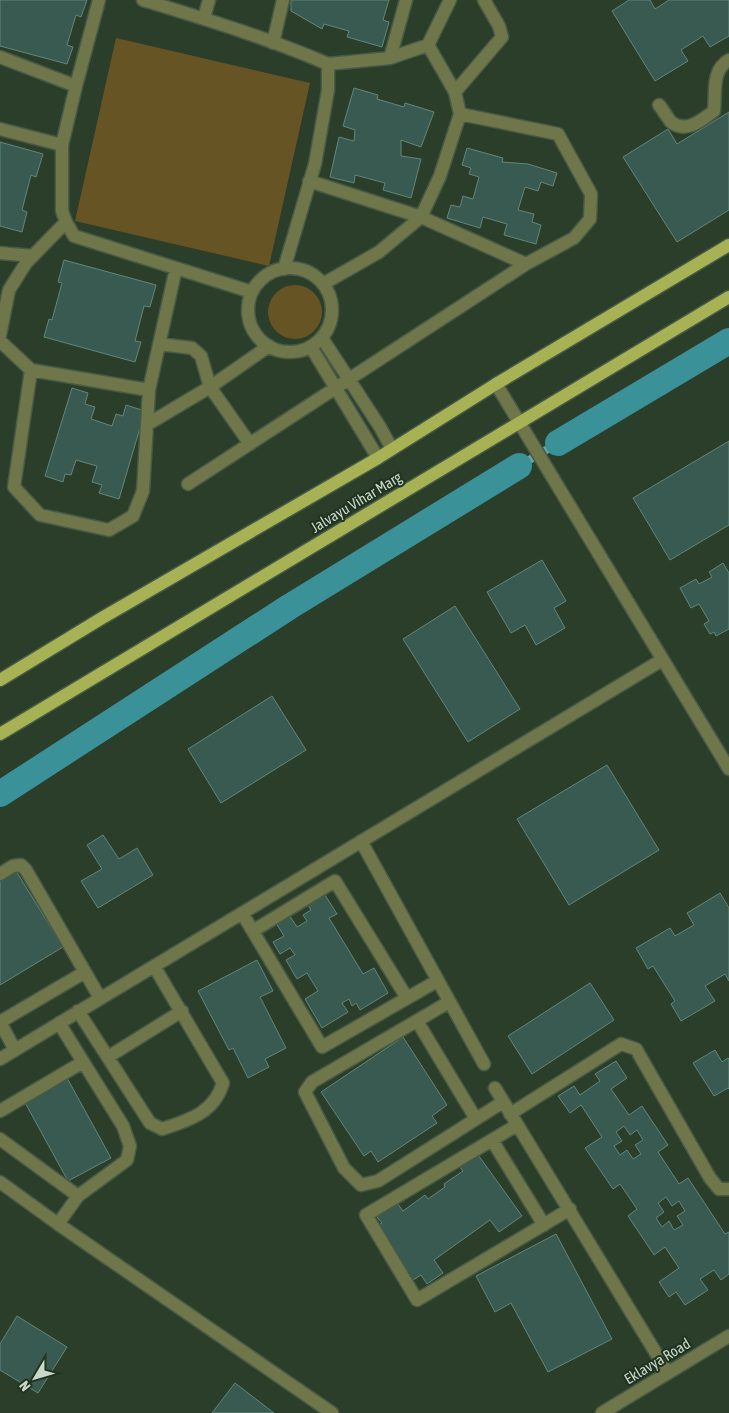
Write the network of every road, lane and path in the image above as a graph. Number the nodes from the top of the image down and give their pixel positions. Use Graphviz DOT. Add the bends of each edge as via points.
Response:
graph roads {
  1 [pos="99,0"];
  2 [pos="143,0"];
  3 [pos="209,0"];
  4 [pos="283,0"];
  5 [pos="406,0"];
  6 [pos="450,0"];
  7 [pos="484,0"];
  8 [pos="204,18"];
  9 [pos="273,43"];
  10 [pos="428,45"];
  11 [pos="0,57"];
  12 [pos="390,58"];
  13 [pos="729,60"];
  14 [pos="328,64"];
  15 [pos="76,86"];
  16 [pos="455,92"];
  17 [pos="660,105"];
  18 [pos="460,114"];
  19 [pos="0,129"];
  20 [pos="62,145"];
  21 [pos="309,181"];
  22 [pos="421,217"];
  23 [pos="66,222"];
  24 [pos="729,244"];
  25 [pos="0,253"];
  26 [pos="33,256"];
  27 [pos="526,264"];
  28 [pos="176,268"];
  29 [pos="284,269"];
  30 [pos="323,284"];
  31 [pos="252,292"];
  32 [pos="729,298"];
  33 [pos="0,335"];
  34 [pos="322,338"];
  35 [pos="0,341"];
  36 [pos="159,344"];
  37 [pos="269,346"];
  38 [pos="311,347"];
  39 [pos="31,370"];
  40 [pos="350,379"];
  41 [pos="496,384"];
  42 [pos="210,387"];
  43 [pos="335,388"];
  44 [pos="149,390"];
  45 [pos="520,423"];
  46 [pos="148,424"];
  47 [pos="250,444"];
  48 [pos="392,449"];
  49 [pos="378,458"];
  50 [pos="188,484"];
  51 [pos="662,660"];
  52 [pos="0,680"];
  53 [pos="0,734"];
  54 [pos="729,769"];
  55 [pos="361,841"];
  56 [pos="0,874"];
  57 [pos="242,913"];
  58 [pos="253,931"];
  59 [pos="154,966"];
  60 [pos="85,972"];
  61 [pos="437,981"];
  62 [pos="100,998"];
  63 [pos="407,998"];
  64 [pos="449,1002"];
  65 [pos="78,1011"];
  66 [pos="182,1011"];
  67 [pos="417,1021"];
  68 [pos="59,1023"];
  69 [pos="16,1050"];
  70 [pos="108,1057"];
  71 [pos="0,1059"];
  72 [pos="83,1062"];
  73 [pos="484,1064"];
  74 [pos="495,1088"];
  75 [pos="503,1102"];
  76 [pos="0,1111"];
  77 [pos="476,1119"];
  78 [pos="514,1119"];
  79 [pos="0,1139"];
  80 [pos="492,1140"];
  81 [pos="0,1182"];
  82 [pos="729,1189"];
  83 [pos="78,1196"];
  84 [pos="570,1209"];
  85 [pos="58,1224"];
  86 [pos="544,1225"];
  87 [pos="729,1336"];
  88 [pos="668,1373"];
  89 [pos="332,1413"];
  90 [pos="602,1413"];
  1 -- 15 [label="street"];
  2 -- 8 [label="street"];
  3 -- 8 [label="street"];
  4 -- 9 [label="street"];
  5 -- 12 [label="street"];
  6 -- 10 [label="street"];
  7 -- 16 [label="street" via="502,37"];
  8 -- 9 [label="street"];
  9 -- 14 [label="street"];
  10 -- 12 [label="street"];
  10 -- 16 [label="street"];
  11 -- 15 [label="street"];
  12 -- 14 [label="street"];
  13 -- 17 [label="street" via="716,73 714,111 694,126 672,122"];
  14 -- 21 [label="street" via="328,90"];
  15 -- 20 [label="street"];
  16 -- 18 [label="street"];
  18 -- 22 [label="street" via="440,176"];
  18 -- 27 [label="street" via="558,134 591,194 590,219 574,238"];
  19 -- 20 [label="street"];
  20 -- 23 [label="street" via="62,211"];
  21 -- 22 [label="street"];
  21 -- 29 [label="street"];
  22 -- 27 [label="street"];
  22 -- 30 [label="street" via="379,252"];
  23 -- 26 [label="street"];
  23 -- 28 [label="street" via="74,236"];
  24 -- 41 [label="main road, Jalvayu Vihar Marg"];
  25 -- 26 [label="street"];
  26 -- 33 [label="street" via="8,290"];
  27 -- 40 [label="street"];
  28 -- 31 [label="street"];
  28 -- 36 [label="street"];
  29 -- 30 [label="street" via="312,274"];
  29 -- 31 [label="street" via="271,273"];
  30 -- 34 [label="street" via="330,296 332,311"];
  31 -- 37 [label="street" via="249,316 252,328"];
  32 -- 45 [label="main road, Jalvayu Vihar Marg"];
  34 -- 38 [label="street"];
  34 -- 40 [label="street"];
  35 -- 39 [label="street"];
  36 -- 42 [label="street" via="192,348 201,356"];
  36 -- 44 [label="street"];
  37 -- 38 [label="street" via="290,352"];
  37 -- 42 [label="street"];
  38 -- 43 [label="street"];
  39 -- 44 [label="street"];
  39 -- 46 [label="street" via="14,487 40,514 109,530 133,516 143,491"];
  40 -- 43 [label="street"];
  40 -- 48 [label="street"];
  41 -- 45 [label="street"];
  41 -- 48 [label="main road, Jalvayu Vihar Marg"];
  42 -- 46 [label="street"];
  42 -- 47 [label="street"];
  43 -- 47 [label="street"];
  43 -- 49 [label="street"];
  44 -- 46 [label="street"];
  45 -- 51 [label="street"];
  45 -- 53 [label="main road, Jalvayu Vihar Marg"];
  47 -- 50 [label="street"];
  48 -- 49 [label="main road, Jalvayu Vihar Marg"];
  49 -- 52 [label="main road, Jalvayu Vihar Marg"];
  51 -- 54 [label="street"];
  51 -- 55 [label="street"];
  55 -- 57 [label="street"];
  55 -- 61 [label="street"];
  56 -- 60 [label="street" via="21,864"];
  57 -- 58 [label="street"];
  57 -- 59 [label="street"];
  58 -- 63 [label="street" via="322,1047"];
  58 -- 63 [label="street" via="335,881"];
  59 -- 62 [label="street"];
  59 -- 66 [label="street"];
  60 -- 62 [label="street"];
  60 -- 69 [label="street" via="0,1022"];
  61 -- 63 [label="street"];
  61 -- 64 [label="street"];
  62 -- 65 [label="street"];
  64 -- 67 [label="street"];
  64 -- 73 [label="street"];
  65 -- 68 [label="street"];
  65 -- 70 [label="street"];
  66 -- 70 [label="street"];
  66 -- 70 [label="street" via="222,1083 219,1095 195,1118 162,1129 150,1123"];
  67 -- 77 [label="street"];
  67 -- 77 [label="street" via="312,1082 305,1092 344,1168 361,1185 378,1181"];
  68 -- 69 [label="street"];
  68 -- 72 [label="street"];
  69 -- 71 [label="street"];
  72 -- 76 [label="street"];
  72 -- 83 [label="street" via="123,1126 130,1146 127,1160"];
  74 -- 75 [label="street"];
  75 -- 77 [label="street"];
  75 -- 78 [label="street"];
  78 -- 80 [label="street"];
  78 -- 82 [label="street" via="622,1044 636,1049 710,1178 719,1189"];
  78 -- 84 [label="street"];
  79 -- 83 [label="street"];
  80 -- 86 [label="street"];
  80 -- 86 [label="street" via="366,1215 417,1300"];
  81 -- 85 [label="street"];
  83 -- 85 [label="street"];
  84 -- 86 [label="street"];
  84 -- 88 [label="street"];
  85 -- 89 [label="street"];
  87 -- 88 [label="street, Eklavya Road"];
  88 -- 90 [label="street, Eklavya Road"];
}
